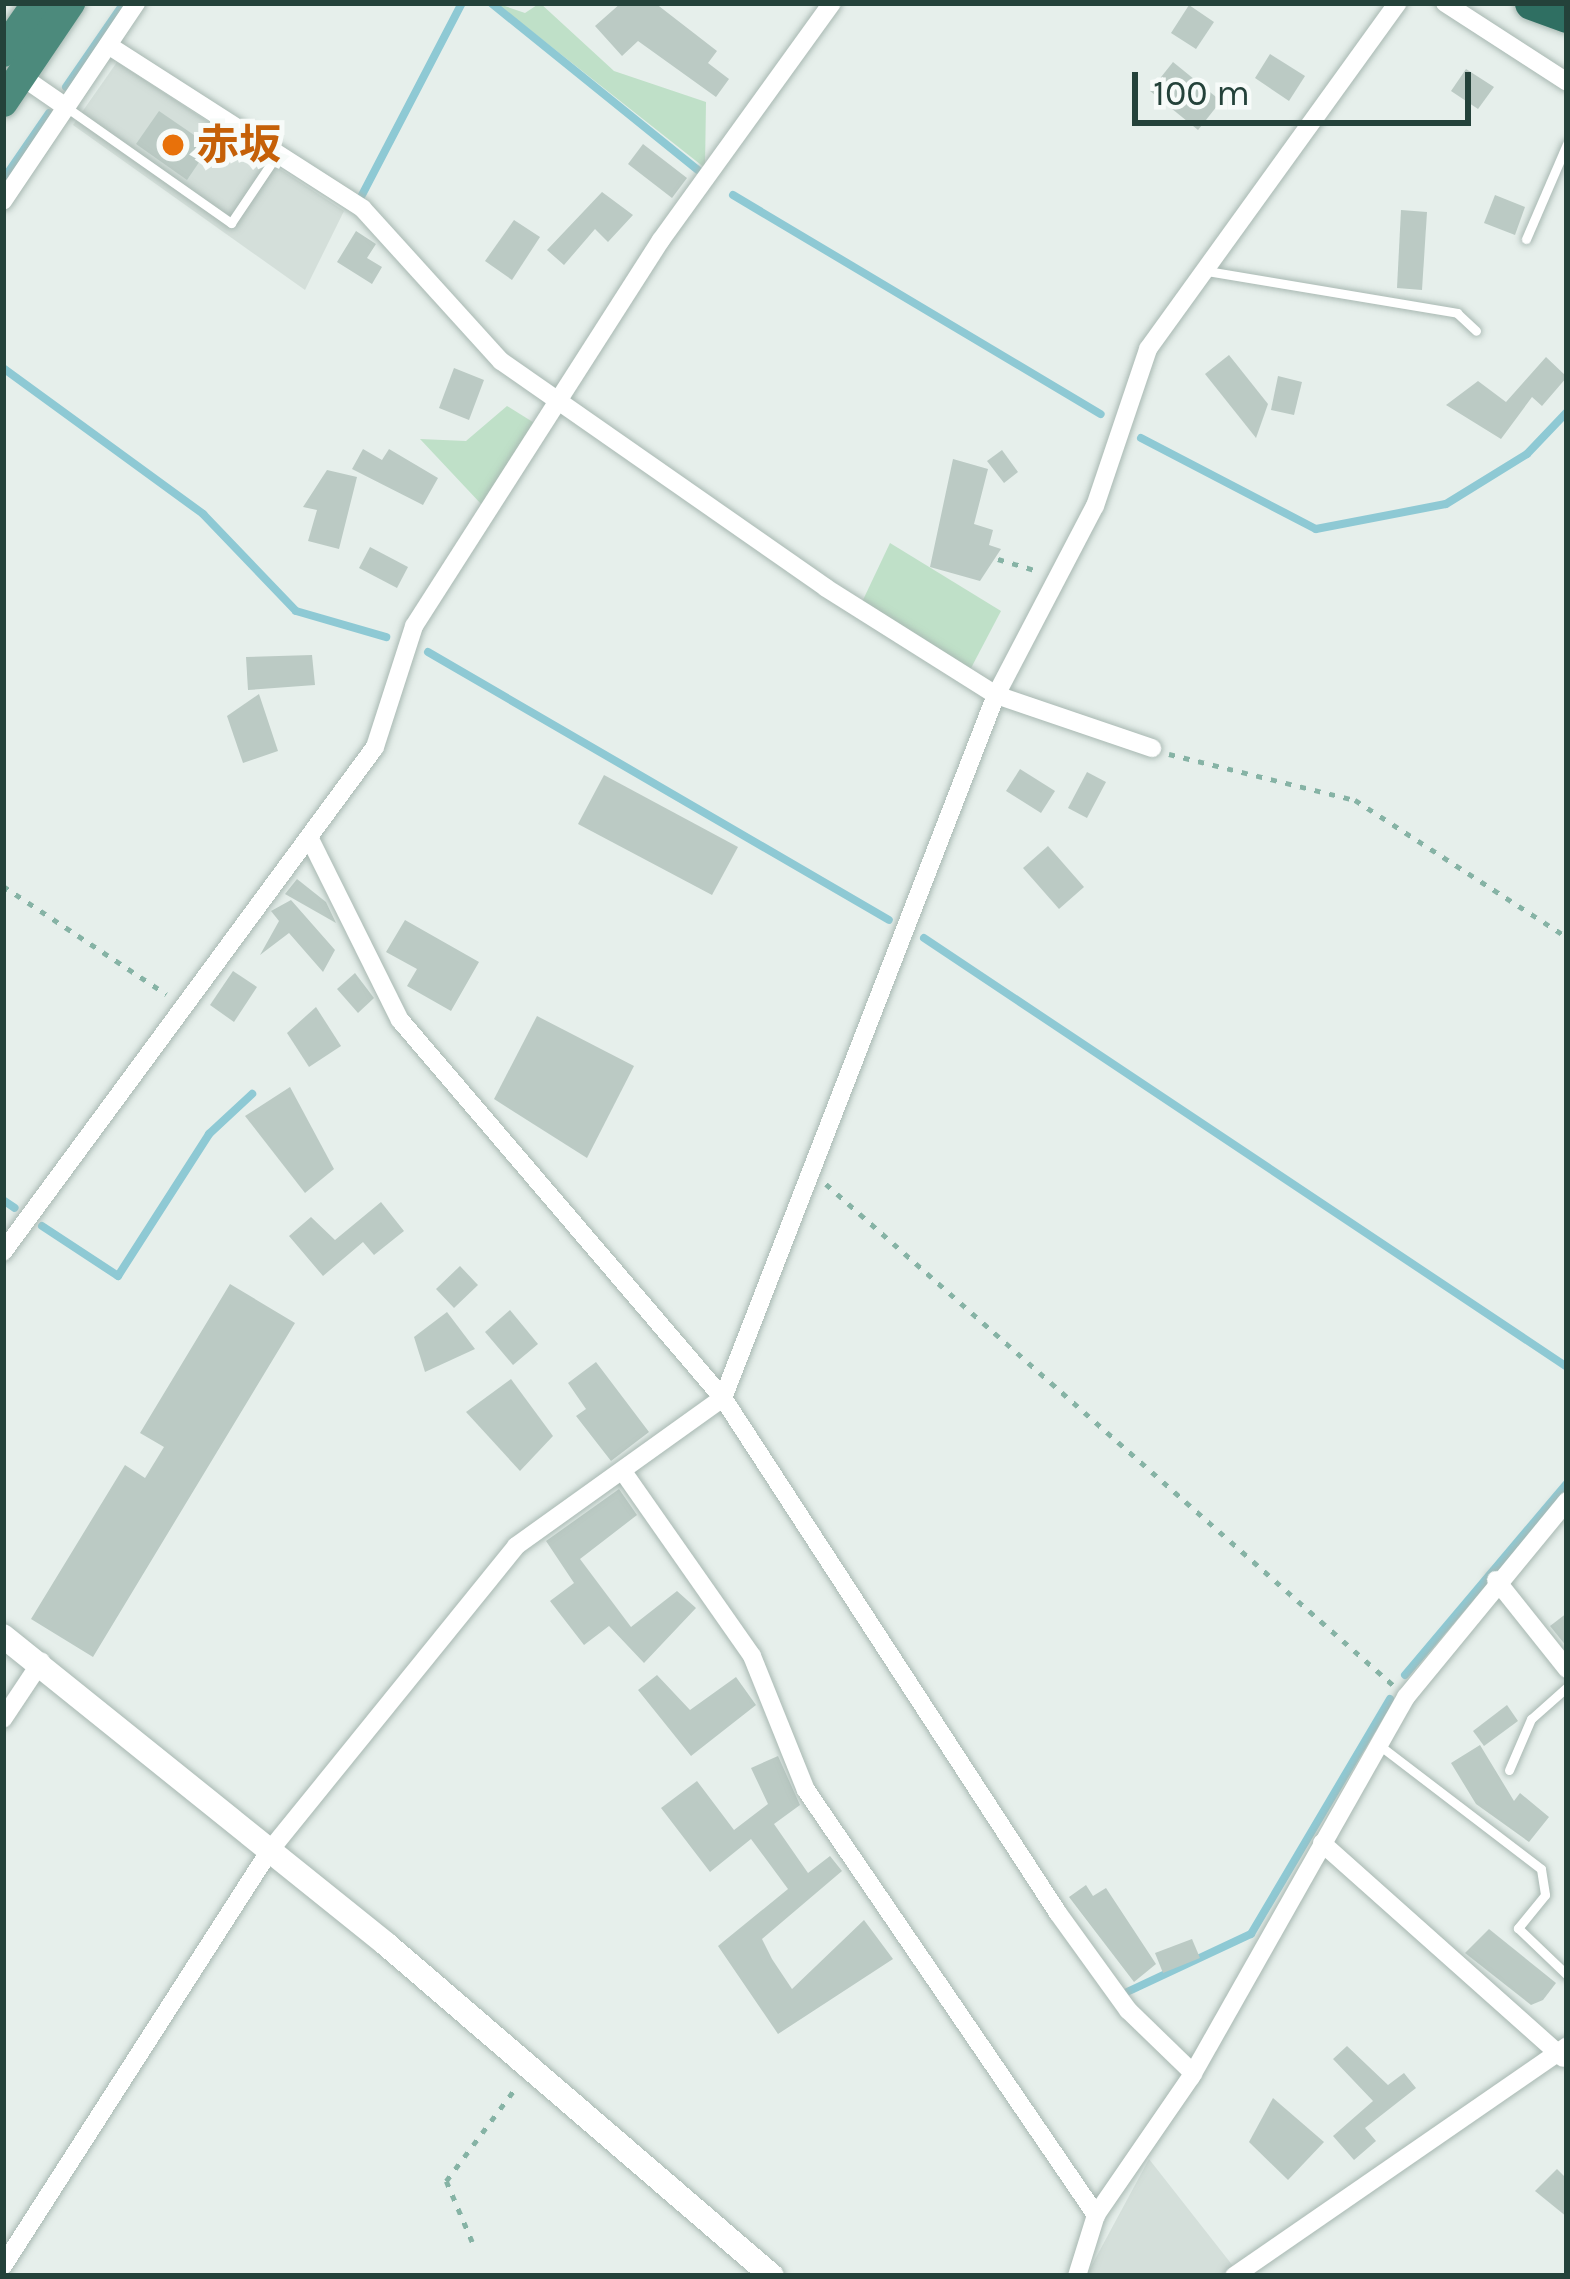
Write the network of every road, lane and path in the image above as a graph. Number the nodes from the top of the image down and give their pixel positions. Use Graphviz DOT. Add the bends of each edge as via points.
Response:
graph roads {
  1 [pos="37,3"];
  2 [pos="70,3"];
  3 [pos="136,3"];
  4 [pos="832,3"];
  5 [pos="1398,3"];
  6 [pos="1445,3"];
  7 [pos="1532,3"];
  8 [pos="1567,16"];
  9 [pos="108,45"];
  10 [pos="12,64"];
  11 [pos="1567,82"];
  12 [pos="3,102"];
  13 [pos="66,107"];
  14 [pos="1567,144"];
  15 [pos="278,154"];
  16 [pos="3,201"];
  17 [pos="1526,239"];
  18 [pos="1207,271"];
  19 [pos="1476,331"];
  20 [pos="559,404"];
  21 [pos="998,559"];
  22 [pos="1058,577"];
  23 [pos="996,695"];
  24 [pos="1152,748"];
  25 [pos="310,839"];
  26 [pos="3,886"];
  27 [pos="1567,937"];
  28 [pos="185,1007"];
  29 [pos="808,1168"];
  30 [pos="3,1252"];
  31 [pos="724,1398"];
  32 [pos="624,1473"];
  33 [pos="1567,1501"];
  34 [pos="1496,1580"];
  35 [pos="3,1636"];
  36 [pos="41,1662"];
  37 [pos="1567,1669"];
  38 [pos="1567,1687"];
  39 [pos="1406,1697"];
  40 [pos="3,1719"];
  41 [pos="1379,1745"];
  42 [pos="1509,1770"];
  43 [pos="1322,1843"];
  44 [pos="271,1849"];
  45 [pos="1567,1975"];
  46 [pos="1564,2053"];
  47 [pos="531,2067"];
  48 [pos="1192,2073"];
  49 [pos="1096,2216"];
  50 [pos="472,2242"];
  51 [pos="3,2266"];
  52 [pos="772,2276"];
  53 [pos="1077,2276"];
  54 [pos="1234,2276"];
  1 -- 10 [label="highway"];
  2 -- 10 [label="highway"];
  3 -- 9 [label="street"];
  4 -- 20 [label="street"];
  5 -- 18 [label="street"];
  6 -- 11 [label="street"];
  7 -- 8 [label="highway"];
  9 -- 13 [label="street"];
  9 -- 15 [label="street"];
  10 -- 12 [label="highway"];
  10 -- 13 [label="street"];
  13 -- 15 [label="lane" via="231,223"];
  13 -- 16 [label="street"];
  14 -- 17 [label="lane"];
  15 -- 20 [label="street" via="363,209 501,361"];
  18 -- 19 [label="lane" via="1457,313"];
  18 -- 22 [label="street" via="1148,349 1095,506"];
  20 -- 23 [label="street"];
  20 -- 25 [label="street" via="414,626 375,747"];
  21 -- 22 [label="path"];
  22 -- 23 [label="street"];
  23 -- 24 [label="street"];
  23 -- 29 [label="street"];
  24 -- 27 [label="path" via="1355,800"];
  25 -- 28 [label="street"];
  25 -- 31 [label="street" via="400,1020"];
  26 -- 28 [label="path"];
  28 -- 30 [label="street"];
  29 -- 31 [label="street"];
  29 -- 39 [label="path"];
  31 -- 32 [label="street"];
  31 -- 48 [label="street" via="1058,1913 1128,2010"];
  32 -- 44 [label="street" via="516,1546"];
  32 -- 49 [label="street" via="752,1657 806,1790"];
  33 -- 34 [label="street"];
  34 -- 37 [label="street"];
  34 -- 39 [label="street"];
  35 -- 36 [label="street"];
  36 -- 40 [label="street"];
  36 -- 44 [label="street"];
  38 -- 42 [label="lane" via="1531,1719"];
  39 -- 41 [label="street"];
  41 -- 43 [label="street"];
  41 -- 45 [label="lane" via="1541,1869 1545,1895 1518,1928"];
  43 -- 46 [label="street"];
  43 -- 48 [label="street"];
  44 -- 47 [label="street"];
  44 -- 51 [label="street"];
  46 -- 54 [label="street"];
  47 -- 50 [label="path" via="446,2181"];
  47 -- 52 [label="street"];
  48 -- 49 [label="street"];
  49 -- 53 [label="street"];
}
